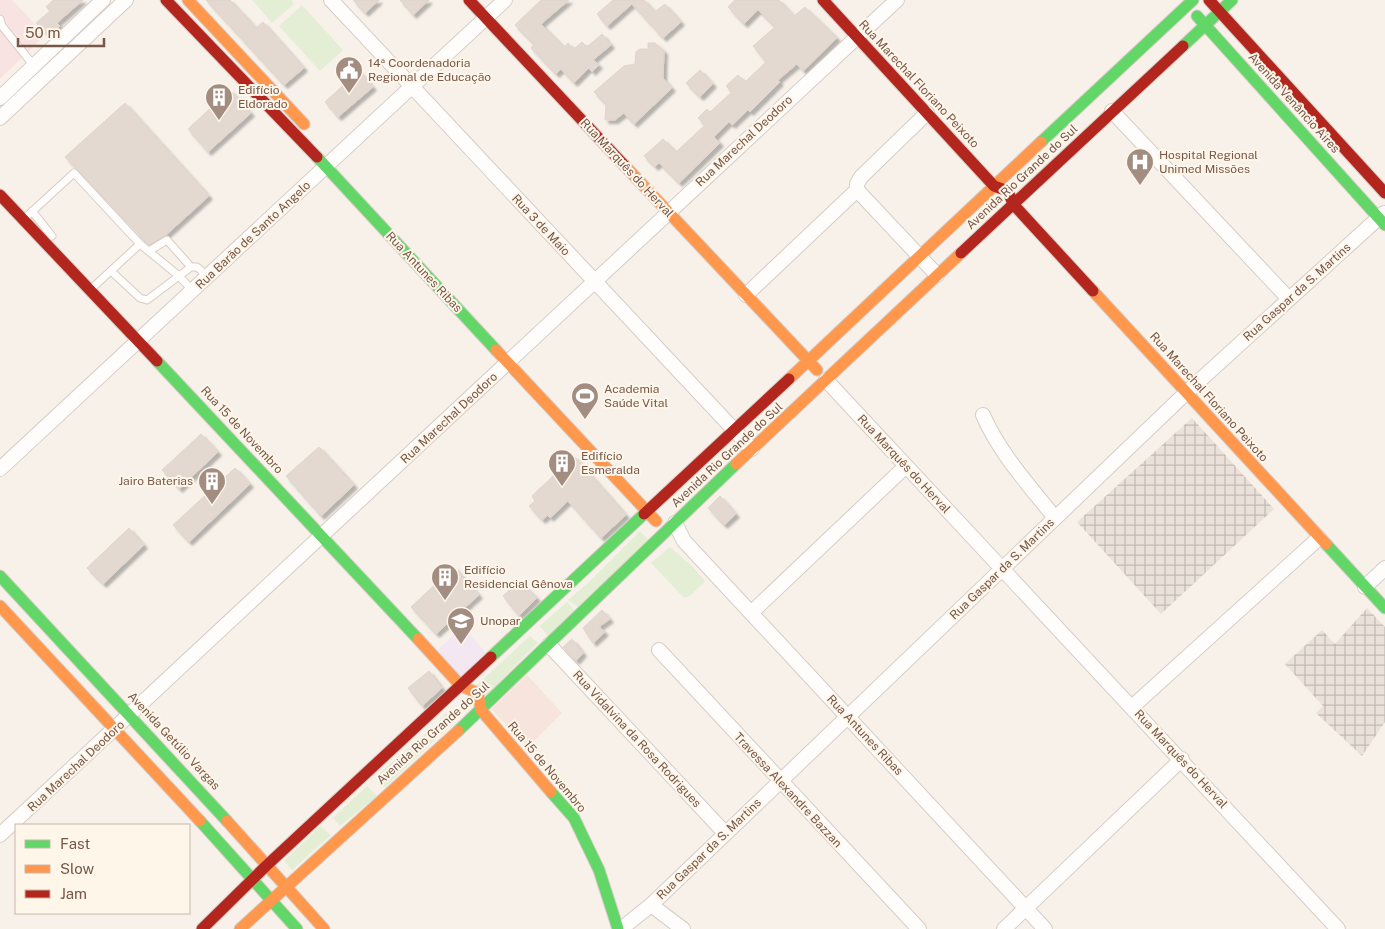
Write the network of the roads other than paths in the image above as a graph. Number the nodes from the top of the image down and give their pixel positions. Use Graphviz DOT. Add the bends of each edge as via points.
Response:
graph roads {
  1 [pos="103,0"];
  2 [pos="126,0"];
  3 [pos="166,0"];
  4 [pos="188,0"];
  5 [pos="331,0"];
  6 [pos="469,0"];
  7 [pos="505,0"];
  8 [pos="823,0"];
  9 [pos="897,0"];
  10 [pos="1210,0"];
  11 [pos="1232,0"];
  12 [pos="1187,2"];
  13 [pos="1220,11"];
  14 [pos="485,18"];
  15 [pos="0,19"];
  16 [pos="1205,25"];
  17 [pos="857,36"];
  18 [pos="34,66"];
  19 [pos="412,86"];
  20 [pos="0,98"];
  21 [pos="1112,112"];
  22 [pos="927,113"];
  23 [pos="0,118"];
  24 [pos="1080,124"];
  25 [pos="315,136"];
  26 [pos="333,160"];
  27 [pos="994,186"];
  28 [pos="857,190"];
  29 [pos="1385,193"];
  30 [pos="0,195"];
  31 [pos="1012,204"];
  32 [pos="668,212"];
  33 [pos="28,215"];
  34 [pos="1383,219"];
  35 [pos="55,239"];
  36 [pos="140,244"];
  37 [pos="149,251"];
  38 [pos="920,256"];
  39 [pos="191,267"];
  40 [pos="110,271"];
  41 [pos="938,275"];
  42 [pos="179,276"];
  43 [pos="208,277"];
  44 [pos="594,282"];
  45 [pos="92,284"];
  46 [pos="193,290"];
  47 [pos="746,295"];
  48 [pos="1289,299"];
  49 [pos="139,341"];
  50 [pos="515,355"];
  51 [pos="808,360"];
  52 [pos="826,380"];
  53 [pos="1187,392"];
  54 [pos="983,415"];
  55 [pos="734,430"];
  56 [pos="752,449"];
  57 [pos="906,466"];
  58 [pos="0,469"];
  59 [pos="648,512"];
  60 [pos="663,514"];
  61 [pos="1055,518"];
  62 [pos="323,536"];
  63 [pos="1319,538"];
  64 [pos="1385,568"];
  65 [pos="1002,570"];
  66 [pos="0,577"];
  67 [pos="1364,587"];
  68 [pos="571,604"];
  69 [pos="0,606"];
  70 [pos="1385,608"];
  71 [pos="751,613"];
  72 [pos="549,645"];
  73 [pos="658,650"];
  74 [pos="71,652"];
  75 [pos="56,666"];
  76 [pos="462,696"];
  77 [pos="1132,707"];
  78 [pos="480,710"];
  79 [pos="131,715"];
  80 [pos="847,716"];
  81 [pos="115,730"];
  82 [pos="1182,759"];
  83 [pos="779,781"];
  84 [pos="375,786"];
  85 [pos="200,789"];
  86 [pos="185,804"];
  87 [pos="330,827"];
  88 [pos="724,833"];
  89 [pos="0,835"];
  90 [pos="266,866"];
  91 [pos="252,881"];
  92 [pos="286,887"];
  93 [pos="270,901"];
  94 [pos="650,905"];
  95 [pos="1026,909"];
  96 [pos="202,929"];
  97 [pos="240,929"];
  98 [pos="297,929"];
  99 [pos="324,929"];
  100 [pos="620,929"];
  101 [pos="683,929"];
  102 [pos="919,929"];
  103 [pos="1004,929"];
  104 [pos="1045,929"];
  105 [pos="1338,929"];
  1 -- 18 [label="street"];
  2 -- 23 [label="street"];
  3 -- 26 [label="street, Rua Antunes Ribas"];
  4 -- 25 [label="street"];
  5 -- 19 [label="street, Rua 3 de Maio"];
  6 -- 14 [label="street, Rua Marquês do Herval"];
  7 -- 14 [label="street, Rua Barão de Santo Angelo"];
  8 -- 17 [label="street, Rua Marechal Floriano Peixoto"];
  9 -- 17 [label="street, Rua Marechal Deodoro"];
  10 -- 13 [label="street, Avenida Venâncio Aires"];
  11 -- 13 [label="street, Avenida Rio Grande do Sul"];
  12 -- 16 [label="street, Avenida Venâncio Aires"];
  12 -- 24 [label="street, Avenida Rio Grande do Sul"];
  13 -- 16 [label="street, Avenida Rio Grande do Sul"];
  13 -- 29 [label="street, Avenida Venâncio Aires"];
  14 -- 19 [label="street, Rua Barão de Santo Angelo"];
  14 -- 32 [label="street, Rua Marquês do Herval"];
  15 -- 18 [label="lane"];
  16 -- 21 [label="street, Avenida Rio Grande do Sul"];
  16 -- 34 [label="street, Avenida Venâncio Aires"];
  17 -- 22 [label="street, Rua Marechal Floriano Peixoto"];
  17 -- 32 [label="street, Rua Marechal Deodoro"];
  18 -- 20 [label="street"];
  19 -- 26 [label="street, Rua Barão de Santo Angelo"];
  19 -- 44 [label="street, Rua 3 de Maio"];
  21 -- 24 [label="street, Avenida Rio Grande do Sul"];
  21 -- 48 [label="street"];
  22 -- 27 [label="street, Rua Marechal Floriano Peixoto"];
  22 -- 28 [label="street" via="861,177"];
  24 -- 27 [label="street, Avenida Rio Grande do Sul"];
  24 -- 31 [label="street, Avenida Rio Grande do Sul"];
  26 -- 43 [label="street, Rua Barão de Santo Angelo"];
  26 -- 50 [label="street, Rua Antunes Ribas"];
  27 -- 31 [label="street, Rua Marechal Floriano Peixoto" via="999,201"];
  27 -- 38 [label="street, Avenida Rio Grande do Sul"];
  28 -- 38 [label="street"];
  28 -- 47 [label="street"];
  30 -- 33 [label="street, Rua 15 de Novembro"];
  31 -- 41 [label="street, Avenida Rio Grande do Sul"];
  31 -- 53 [label="street, Rua Marechal Floriano Peixoto"];
  32 -- 44 [label="street, Rua Marechal Deodoro"];
  32 -- 47 [label="street, Rua Marquês do Herval"];
  33 -- 35 [label="lane"];
  33 -- 36 [label="lane" via="74,173"];
  33 -- 45 [label="street, Rua 15 de Novembro"];
  34 -- 48 [label="street, Rua Gaspar da S. Martins"];
  36 -- 37 [label="lane"];
  36 -- 40 [label="lane"];
  37 -- 39 [label="lane" via="167,240"];
  37 -- 42 [label="lane"];
  38 -- 41 [label="street"];
  38 -- 51 [label="street, Avenida Rio Grande do Sul"];
  39 -- 42 [label="lane"];
  39 -- 43 [label="lane" via="197,267"];
  40 -- 42 [label="lane" via="140,298 147,300"];
  40 -- 45 [label="lane"];
  41 -- 52 [label="street, Avenida Rio Grande do Sul"];
  42 -- 46 [label="lane"];
  43 -- 46 [label="street, Rua Barão de Santo Angelo"];
  44 -- 50 [label="street, Rua Marechal Deodoro"];
  44 -- 55 [label="street, Rua 3 de Maio"];
  45 -- 49 [label="street, Rua 15 de Novembro"];
  46 -- 49 [label="street, Rua Barão de Santo Angelo"];
  47 -- 51 [label="street, Rua Marquês do Herval"];
  48 -- 53 [label="street, Rua Gaspar da S. Martins"];
  49 -- 58 [label="street, Rua Barão de Santo Angelo"];
  49 -- 62 [label="street, Rua 15 de Novembro"];
  50 -- 59 [label="street, Rua Antunes Ribas"];
  50 -- 62 [label="street, Rua Marechal Deodoro"];
  51 -- 52 [label="street, Rua Marquês do Herval"];
  51 -- 55 [label="street, Avenida Rio Grande do Sul"];
  52 -- 56 [label="street, Avenida Rio Grande do Sul"];
  52 -- 57 [label="street, Rua Marquês do Herval"];
  53 -- 61 [label="street, Rua Gaspar da S. Martins"];
  53 -- 63 [label="street, Rua Marechal Floriano Peixoto"];
  54 -- 61 [label="street" via="992,436"];
  55 -- 56 [label="street, Rua 3 de Maio"];
  55 -- 60 [label="street, Avenida Rio Grande do Sul"];
  56 -- 60 [label="street, Avenida Rio Grande do Sul"];
  57 -- 65 [label="street, Rua Marquês do Herval"];
  57 -- 71 [label="street"];
  59 -- 60 [label="street, Rua Antunes Ribas"];
  59 -- 60 [label="street, Avenida Rio Grande do Sul"];
  59 -- 68 [label="street, Avenida Rio Grande do Sul"];
  60 -- 68 [label="street, Avenida Rio Grande do Sul"];
  60 -- 71 [label="street, Rua Antunes Ribas"];
  61 -- 65 [label="street, Rua Gaspar da S. Martins"];
  62 -- 76 [label="street, Rua 15 de Novembro"];
  62 -- 79 [label="street, Rua Marechal Deodoro"];
  63 -- 67 [label="street, Rua Marechal Floriano Peixoto"];
  63 -- 77 [label="street"];
  64 -- 67 [label="street"];
  65 -- 77 [label="street, Rua Marquês do Herval"];
  65 -- 80 [label="street, Rua Gaspar da S. Martins"];
  66 -- 74 [label="street, Avenida Getúlio Vargas"];
  67 -- 70 [label="street, Rua Marechal Floriano Peixoto"];
  68 -- 72 [label="street, Avenida Rio Grande do Sul"];
  68 -- 76 [label="street, Avenida Rio Grande do Sul"];
  69 -- 75 [label="street"];
  71 -- 80 [label="street, Rua Antunes Ribas"];
  72 -- 78 [label="street, Avenida Rio Grande do Sul"];
  72 -- 88 [label="street, Rua Vidalvina da Rosa Rodrigues"];
  73 -- 83 [label="street, Travessa Alexandre Bazzan"];
  74 -- 75 [label="street"];
  74 -- 79 [label="street, Avenida Getúlio Vargas"];
  75 -- 81 [label="street"];
  76 -- 78 [label="street" via="470,708"];
  76 -- 78 [label="street, Rua 15 de Novembro" via="472,688 481,700"];
  76 -- 84 [label="street, Avenida Rio Grande do Sul"];
  77 -- 82 [label="street, Rua Marquês do Herval"];
  78 -- 84 [label="street, Avenida Rio Grande do Sul"];
  78 -- 100 [label="street, Rua 15 de Novembro" via="574,818 599,870"];
  79 -- 81 [label="street, Rua Marechal Deodoro"];
  79 -- 85 [label="street, Avenida Getúlio Vargas"];
  80 -- 83 [label="street, Rua Gaspar da S. Martins"];
  80 -- 95 [label="street, Rua Antunes Ribas"];
  81 -- 86 [label="street"];
  81 -- 89 [label="street, Rua Marechal Deodoro"];
  82 -- 95 [label="street"];
  82 -- 105 [label="street, Rua Marquês do Herval"];
  83 -- 88 [label="street, Rua Gaspar da S. Martins"];
  83 -- 102 [label="street, Travessa Alexandre Bazzan"];
  84 -- 87 [label="street, Avenida Rio Grande do Sul"];
  84 -- 87 [label="street, Avenida Rio Grande do Sul"];
  85 -- 86 [label="street"];
  85 -- 90 [label="street, Avenida Getúlio Vargas"];
  86 -- 91 [label="street"];
  87 -- 90 [label="street, Avenida Rio Grande do Sul"];
  87 -- 92 [label="street, Avenida Rio Grande do Sul"];
  88 -- 94 [label="street, Rua Gaspar da S. Martins"];
  90 -- 91 [label="street, Avenida Rio Grande do Sul"];
  90 -- 92 [label="street, Avenida Getúlio Vargas"];
  91 -- 93 [label="street"];
  91 -- 96 [label="street, Avenida Rio Grande do Sul"];
  92 -- 93 [label="street, Avenida Rio Grande do Sul"];
  92 -- 99 [label="street, Avenida Getúlio Vargas"];
  93 -- 97 [label="street, Avenida Rio Grande do Sul"];
  93 -- 98 [label="street"];
  94 -- 100 [label="street, Rua Gaspar da S. Martins"];
  94 -- 101 [label="street"];
  95 -- 103 [label="street"];
  95 -- 104 [label="street, Rua Antunes Ribas"];
}
